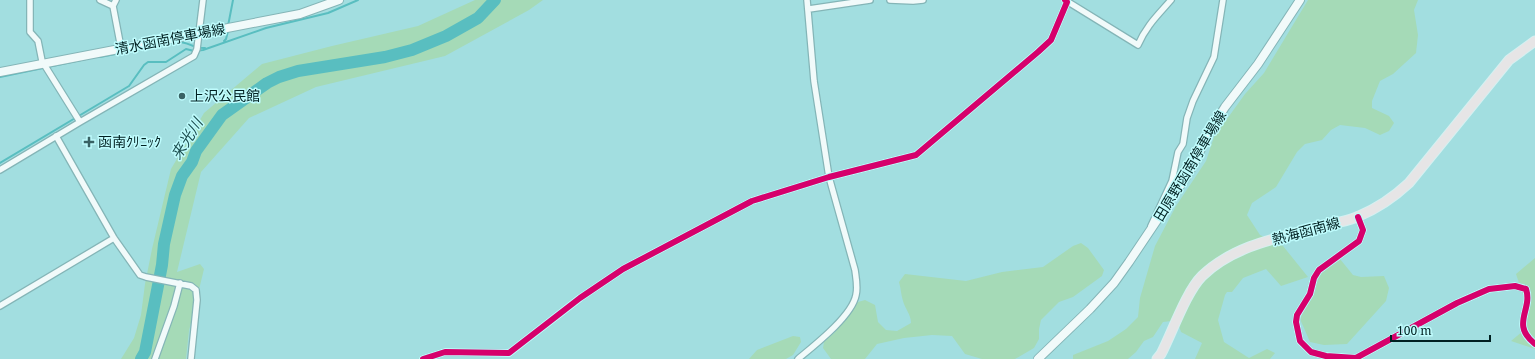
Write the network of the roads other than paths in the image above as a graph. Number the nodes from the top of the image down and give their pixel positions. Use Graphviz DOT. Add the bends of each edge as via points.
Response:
graph roads {
  1 [pos="30,0"];
  2 [pos="100,0"];
  3 [pos="116,0"];
  4 [pos="203,0"];
  5 [pos="339,0"];
  6 [pos="807,0"];
  7 [pos="870,0"];
  8 [pos="890,0"];
  9 [pos="923,0"];
  10 [pos="1170,0"];
  11 [pos="1223,0"];
  12 [pos="1300,0"];
  13 [pos="1066,1"];
  14 [pos="113,6"];
  15 [pos="809,9"];
  16 [pos="200,33"];
  17 [pos="1535,41"];
  18 [pos="121,48"];
  19 [pos="45,64"];
  20 [pos="0,72"];
  21 [pos="80,122"];
  22 [pos="56,136"];
  23 [pos="0,170"];
  24 [pos="829,177"];
  25 [pos="1358,217"];
  26 [pos="1152,230"];
  27 [pos="114,238"];
  28 [pos="178,283"];
  29 [pos="0,306"];
  30 [pos="1535,344"];
  31 [pos="156,359"];
  32 [pos="191,359"];
  33 [pos="423,359"];
  34 [pos="798,359"];
  35 [pos="1038,359"];
  36 [pos="1157,359"];
  1 -- 19 [label="street" via="30,32 38,41 41,59"];
  2 -- 14 [label="street"];
  3 -- 14 [label="street"];
  4 -- 16 [label="street"];
  5 -- 16 [label="main road, 清水函南停車場線" via="300,14"];
  6 -- 15 [label="street"];
  7 -- 15 [label="street"];
  8 -- 9 [label="street"];
  10 -- 13 [label="street" via="1155,16 1138,45"];
  11 -- 26 [label="street" via="1214,56 1187,118 1183,144 1178,152 1172,181 1151,224"];
  12 -- 26 [label="main road, 田原野函南停車場線" via="1258,64 1225,107 1190,171"];
  13 -- 24 [label="street" via="1051,40 916,155"];
  14 -- 18 [label="street"];
  15 -- 24 [label="street" via="814,81"];
  16 -- 18 [label="main road, 清水函南停車場線"];
  16 -- 21 [label="street" via="194,56"];
  17 -- 25 [label="main road, 熱海函南線" via="1509,60 1396,196"];
  18 -- 19 [label="main road, 清水函南停車場線"];
  19 -- 20 [label="main road, 清水函南停車場線"];
  19 -- 21 [label="street"];
  21 -- 22 [label="street"];
  22 -- 23 [label="street"];
  22 -- 27 [label="street"];
  24 -- 33 [label="street" via="752,201 623,269 580,298 509,354 445,352"];
  24 -- 34 [label="street" via="855,270 857,294 842,319"];
  25 -- 30 [label="street" via="1363,230 1359,241 1319,270 1310,294 1297,315 1298,336 1309,350 1326,356 1356,358 1457,303 1489,289 1515,286 1526,289 1528,297 1523,329 1528,339"];
  25 -- 36 [label="main road, 熱海函南線" via="1273,239 1243,249 1217,263 1200,277 1193,288"];
  26 -- 35 [label="main road, 田原野函南停車場線" via="1114,283"];
  27 -- 28 [label="street" via="140,275"];
  27 -- 29 [label="street"];
  28 -- 31 [label="street" via="174,306"];
  28 -- 32 [label="street" via="196,290"];
}
